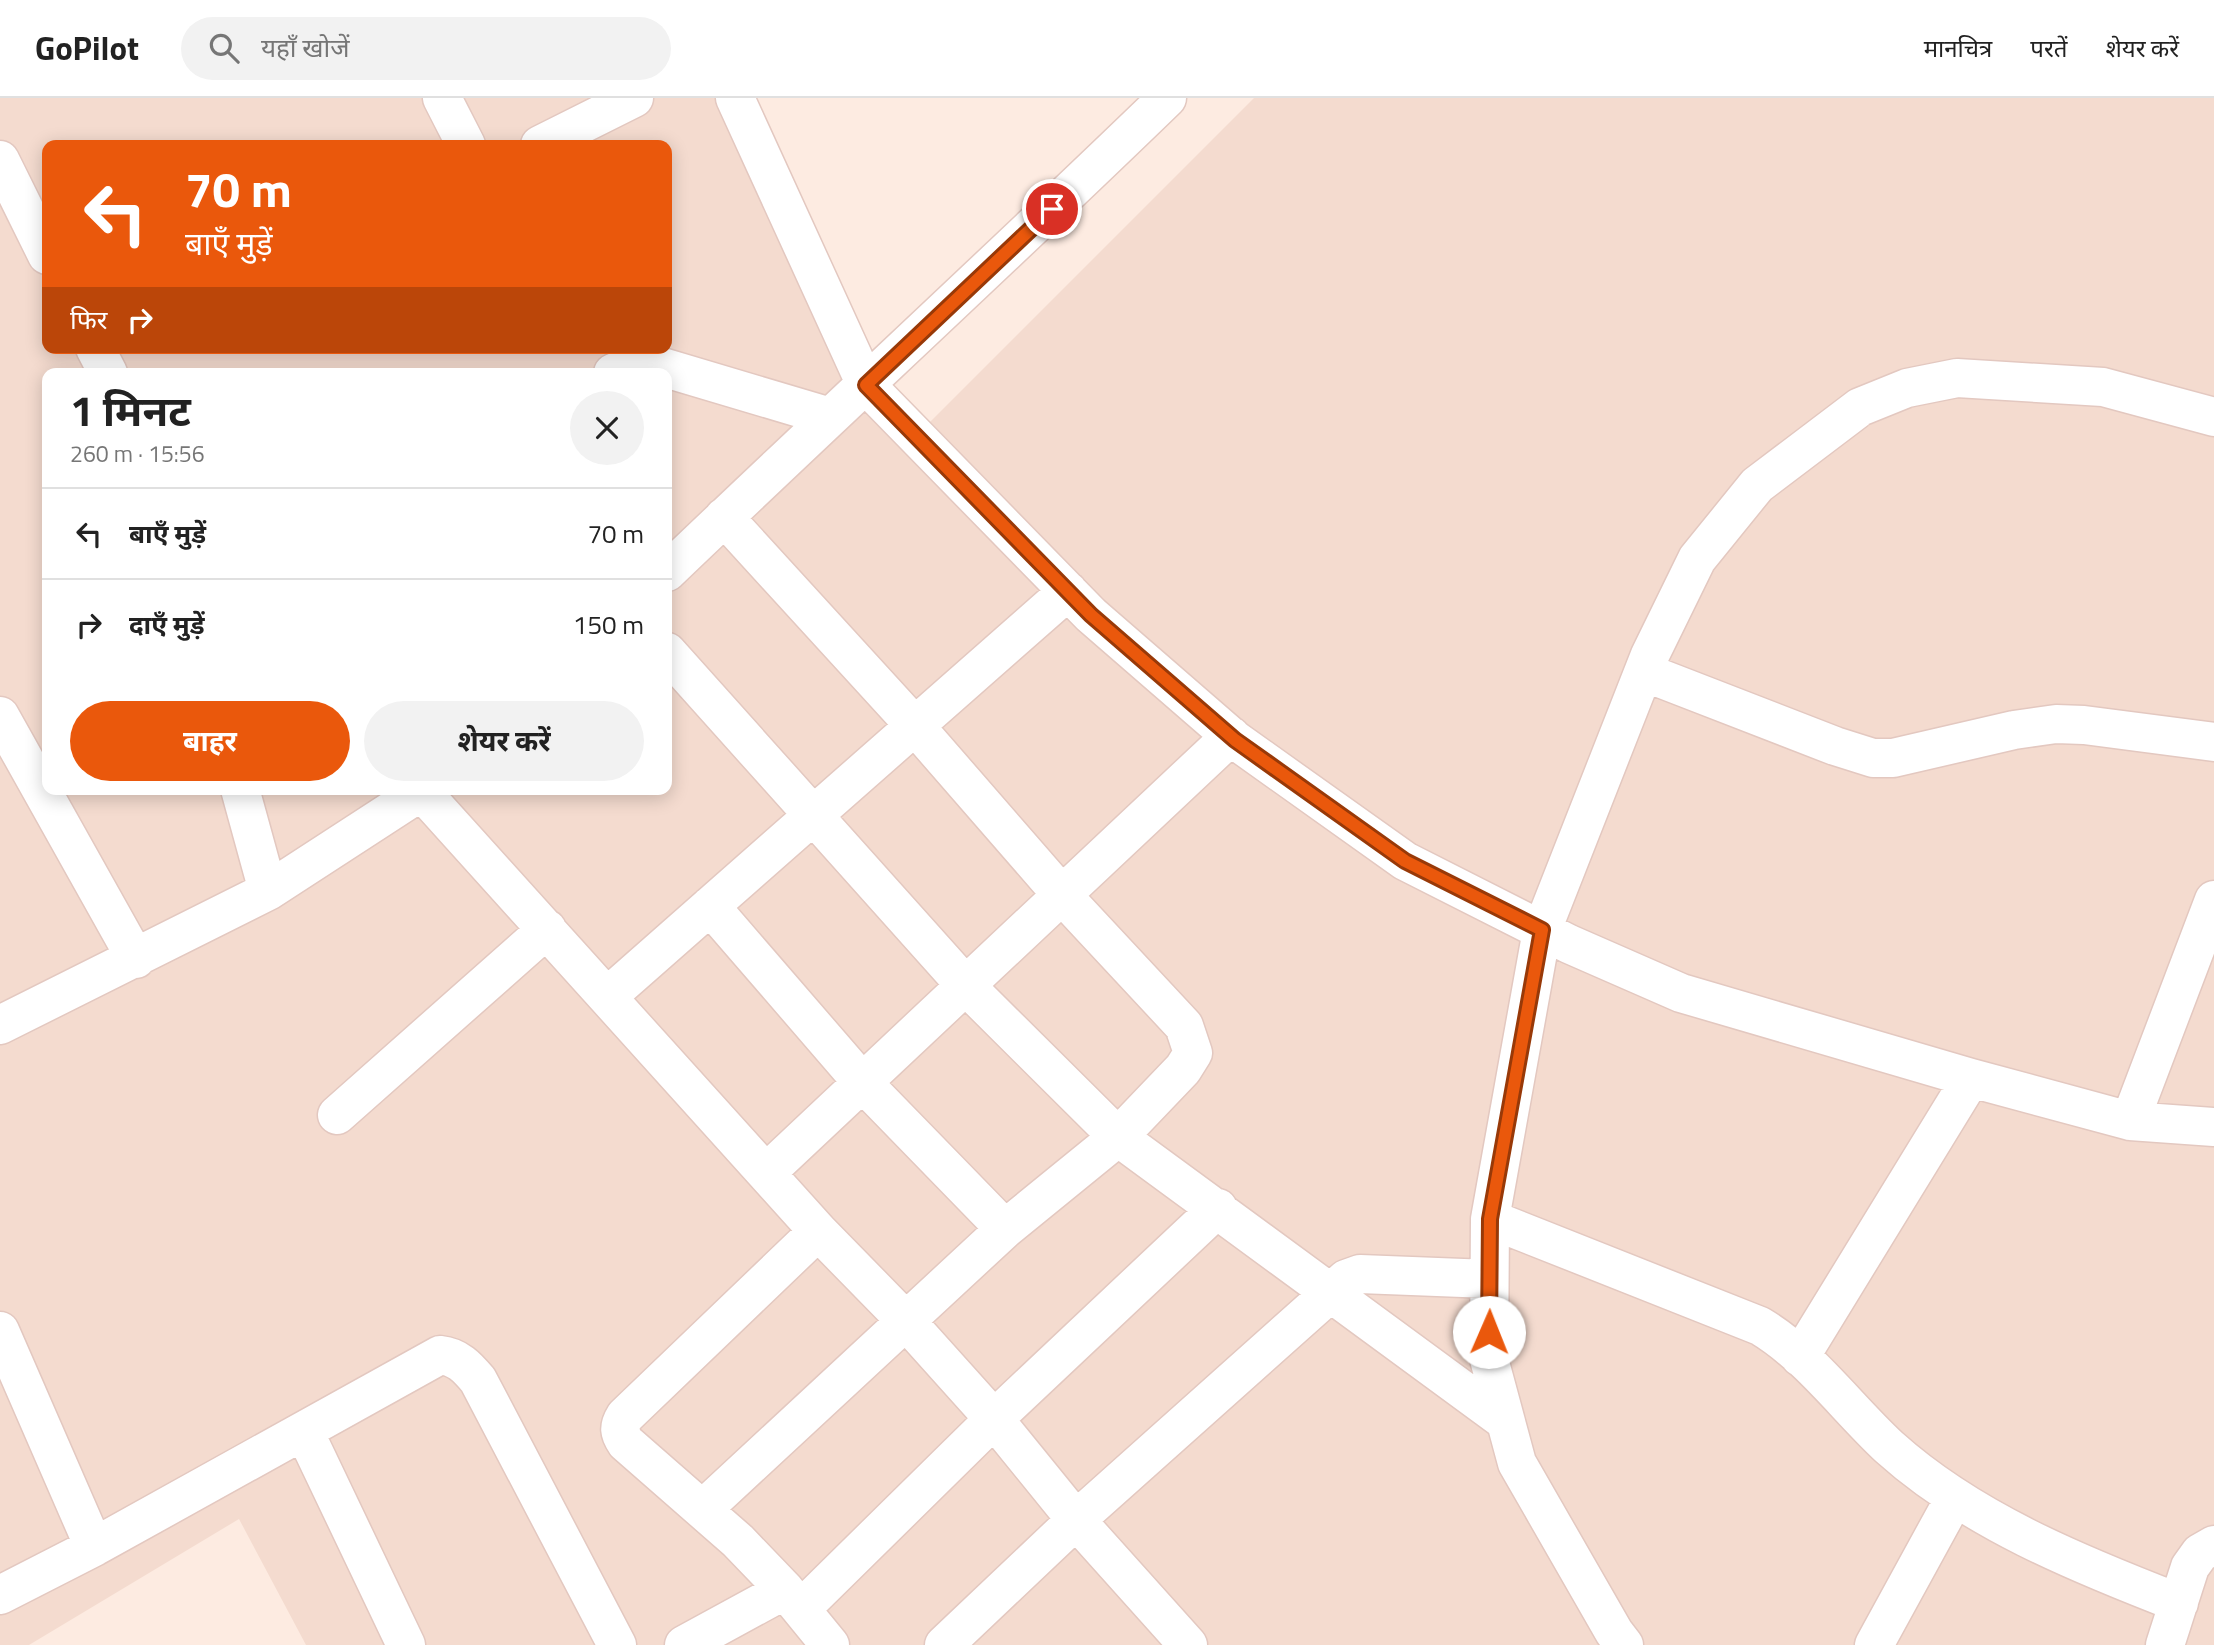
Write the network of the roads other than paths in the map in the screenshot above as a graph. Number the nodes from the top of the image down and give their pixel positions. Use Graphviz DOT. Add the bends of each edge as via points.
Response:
graph roads {
  1 [pos="442,98"];
  2 [pos="634,98"];
  3 [pos="735,98"];
  4 [pos="1167,98"];
  5 [pos="463,140"];
  6 [pos="550,140"];
  7 [pos="0,160"];
  8 [pos="42,245"];
  9 [pos="624,368"];
  10 [pos="665,368"];
  11 [pos="672,370"];
  12 [pos="866,385"];
  13 [pos="830,417"];
  14 [pos="2214,417"];
  15 [pos="724,517"];
  16 [pos="672,567"];
  17 [pos="1068,591"];
  18 [pos="672,658"];
  19 [pos="1644,672"];
  20 [pos="0,716"];
  21 [pos="915,726"];
  22 [pos="1231,736"];
  23 [pos="2214,742"];
  24 [pos="42,791"];
  25 [pos="44,795"];
  26 [pos="242,795"];
  27 [pos="417,795"];
  28 [pos="427,795"];
  29 [pos="812,817"];
  30 [pos="268,891"];
  31 [pos="1062,895"];
  32 [pos="2214,900"];
  33 [pos="710,906"];
  34 [pos="547,929"];
  35 [pos="1542,930"];
  36 [pos="136,959"];
  37 [pos="966,986"];
  38 [pos="608,996"];
  39 [pos="0,1026"];
  40 [pos="1970,1078"];
  41 [pos="862,1082"];
  42 [pos="337,1115"];
  43 [pos="2130,1122"];
  44 [pos="2214,1127"];
  45 [pos="1118,1137"];
  46 [pos="766,1172"];
  47 [pos="1217,1208"];
  48 [pos="1490,1219"];
  49 [pos="1005,1229"];
  50 [pos="818,1230"];
  51 [pos="1489,1279"];
  52 [pos="1330,1292"];
  53 [pos="905,1321"];
  54 [pos="0,1331"];
  55 [pos="1800,1357"];
  56 [pos="994,1419"];
  57 [pos="1506,1422"];
  58 [pos="303,1431"];
  59 [pos="1955,1497"];
  60 [pos="703,1509"];
  61 [pos="1076,1520"];
  62 [pos="2214,1545"];
  63 [pos="94,1547"];
  64 [pos="0,1595"];
  65 [pos="793,1600"];
  66 [pos="2179,1603"];
  67 [pos="406,1645"];
  68 [pos="617,1645"];
  69 [pos="684,1645"];
  70 [pos="830,1645"];
  71 [pos="944,1645"];
  72 [pos="1188,1645"];
  73 [pos="1624,1645"];
  74 [pos="1874,1645"];
  75 [pos="2165,1645"];
  1 -- 5 [label="street"];
  2 -- 6 [label="street"];
  3 -- 12 [label="street"];
  4 -- 12 [label="street"];
  7 -- 8 [label="street"];
  9 -- 10 [label="street" via="636,363"];
  11 -- 13 [label="street"];
  12 -- 13 [label="street"];
  12 -- 17 [label="street"];
  13 -- 15 [label="street"];
  14 -- 19 [label="street" via="2103,387 1957,379 1906,388 1860,407 1757,485 1697,559"];
  15 -- 16 [label="street"];
  15 -- 21 [label="street"];
  17 -- 21 [label="street"];
  17 -- 22 [label="street"];
  18 -- 29 [label="street"];
  19 -- 23 [label="street" via="1873,758 1893,758 2056,724"];
  19 -- 35 [label="street"];
  20 -- 24 [label="street"];
  21 -- 29 [label="street"];
  21 -- 31 [label="street"];
  22 -- 31 [label="street"];
  22 -- 35 [label="street" via="1405,861"];
  25 -- 36 [label="street"];
  26 -- 30 [label="street"];
  27 -- 30 [label="street"];
  28 -- 34 [label="street"];
  29 -- 33 [label="street"];
  29 -- 37 [label="street"];
  30 -- 36 [label="street"];
  31 -- 37 [label="street"];
  31 -- 45 [label="street" via="1184,1026 1193,1046 1190,1061"];
  32 -- 43 [label="street"];
  33 -- 38 [label="street"];
  33 -- 41 [label="street"];
  34 -- 38 [label="street"];
  34 -- 42 [label="street"];
  35 -- 40 [label="street" via="1681,993"];
  35 -- 48 [label="street"];
  36 -- 39 [label="street"];
  37 -- 41 [label="street"];
  37 -- 45 [label="street"];
  38 -- 46 [label="street"];
  40 -- 43 [label="street"];
  40 -- 55 [label="street"];
  41 -- 46 [label="street"];
  41 -- 49 [label="street"];
  43 -- 44 [label="street"];
  45 -- 47 [label="street"];
  45 -- 49 [label="street"];
  46 -- 50 [label="street"];
  47 -- 52 [label="street"];
  47 -- 56 [label="street"];
  48 -- 51 [label="street"];
  48 -- 55 [label="street" via="1760,1326"];
  49 -- 53 [label="street"];
  50 -- 53 [label="street"];
  50 -- 60 [label="street" via="619,1425 626,1443"];
  51 -- 52 [label="street" via="1360,1274"];
  51 -- 57 [label="street" via="1489,1359"];
  52 -- 57 [label="street"];
  52 -- 61 [label="street"];
  53 -- 56 [label="street"];
  53 -- 60 [label="street"];
  54 -- 63 [label="street"];
  55 -- 59 [label="street" via="1890,1448"];
  56 -- 61 [label="street"];
  56 -- 65 [label="street"];
  57 -- 73 [label="street" via="1517,1463"];
  58 -- 63 [label="street"];
  58 -- 67 [label="street"];
  58 -- 68 [label="street" via="440,1355 464,1364 478,1380"];
  59 -- 66 [label="street" via="2060,1556"];
  59 -- 74 [label="street"];
  60 -- 65 [label="street"];
  61 -- 71 [label="street"];
  61 -- 72 [label="street"];
  62 -- 66 [label="street" via="2200,1553 2190,1567"];
  63 -- 64 [label="street"];
  65 -- 69 [label="street"];
  65 -- 70 [label="street"];
  66 -- 75 [label="street"];
}
